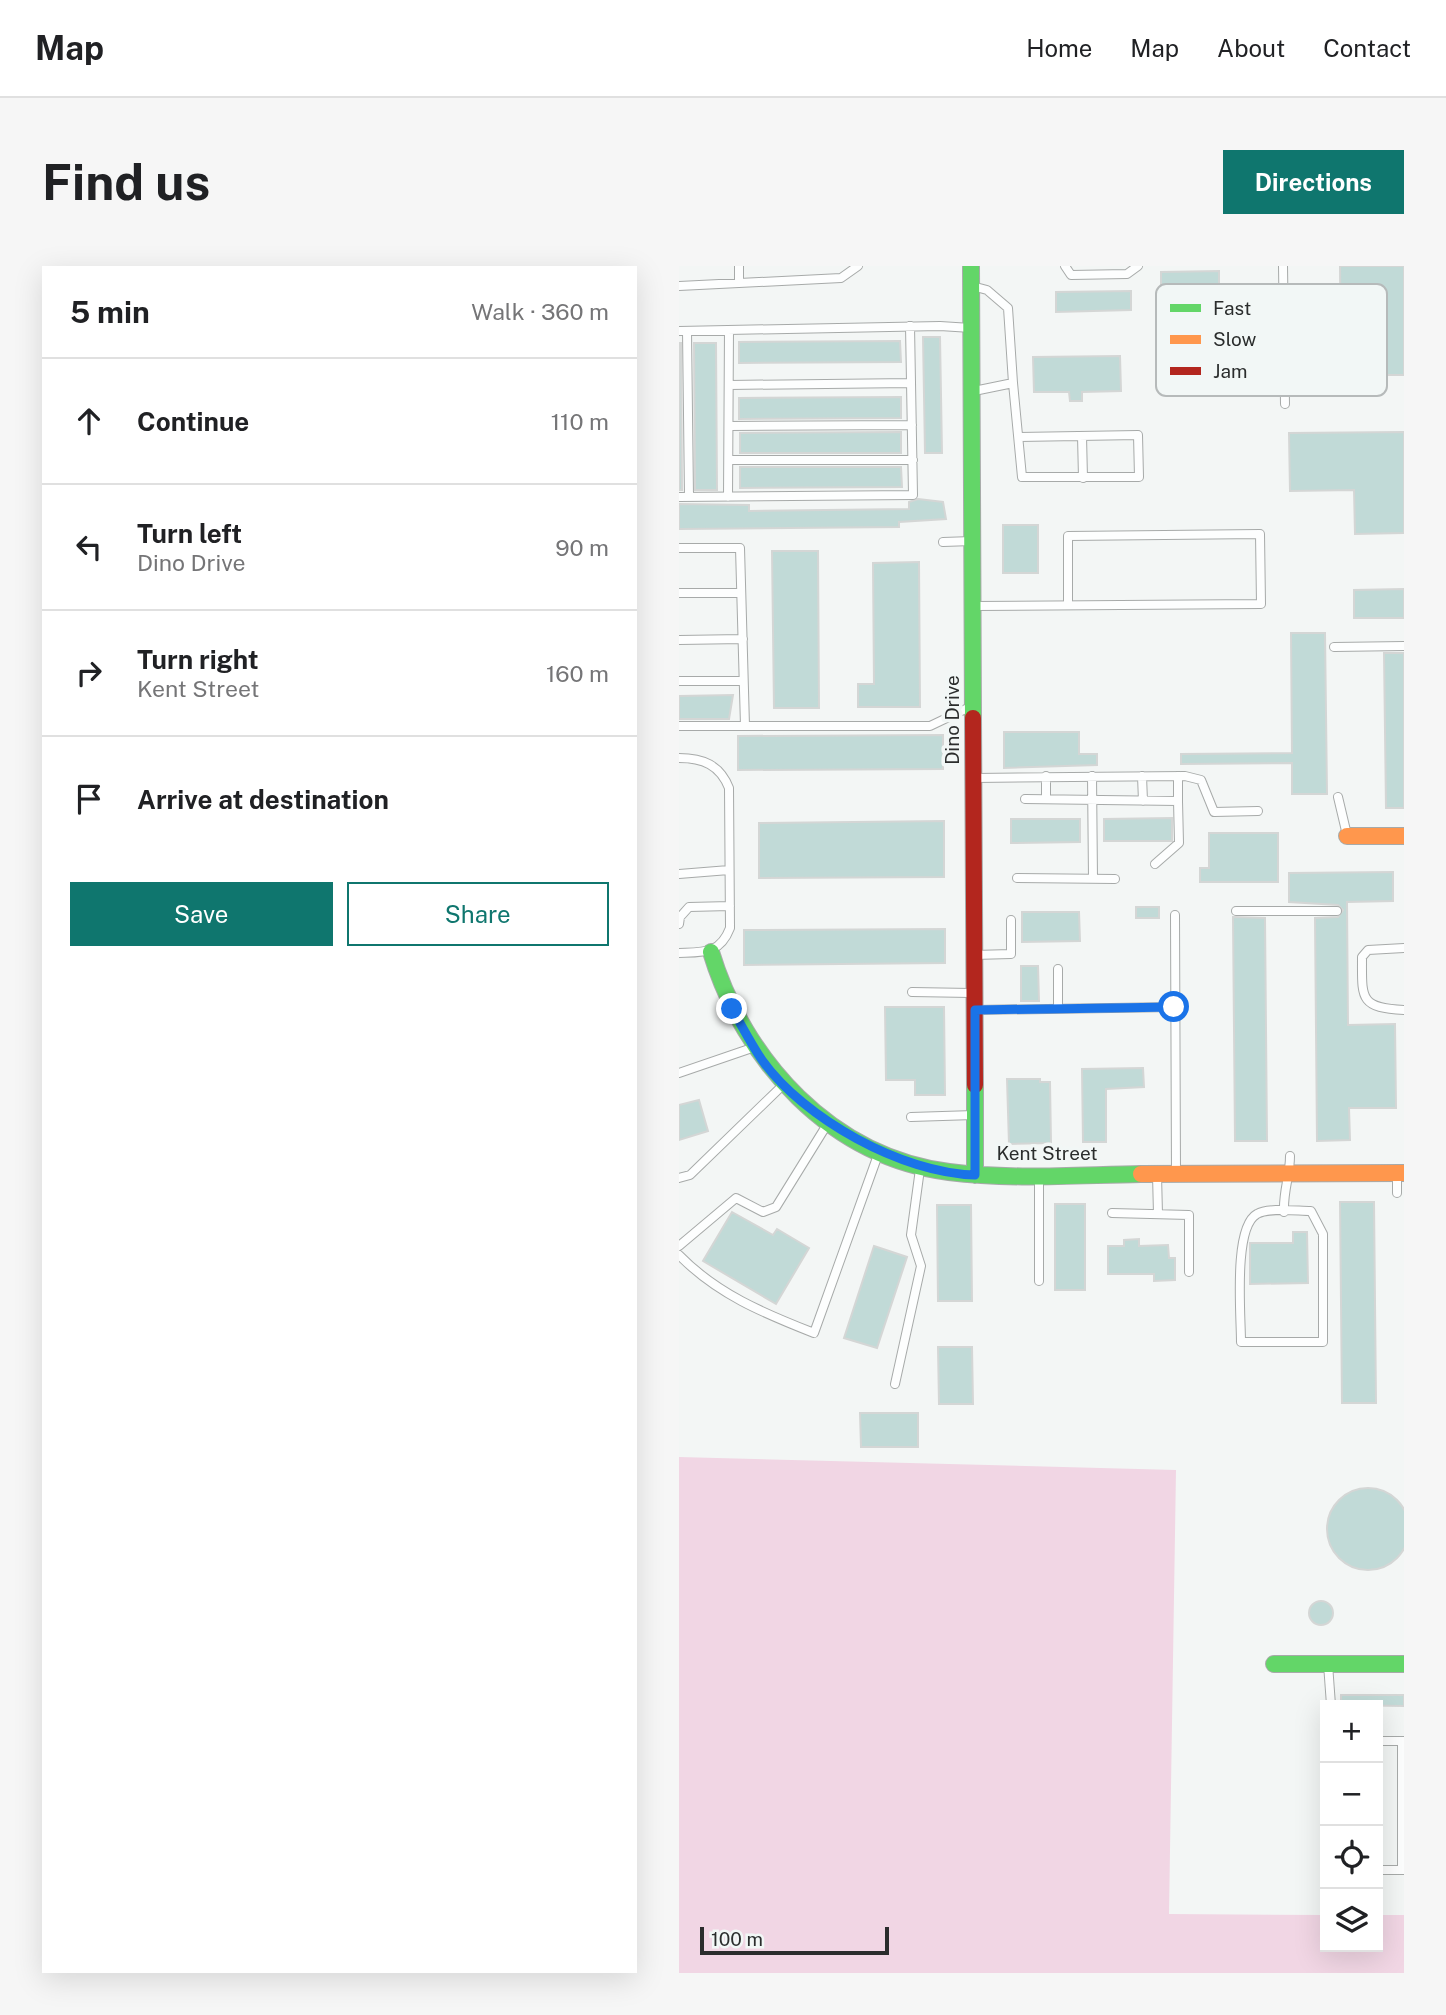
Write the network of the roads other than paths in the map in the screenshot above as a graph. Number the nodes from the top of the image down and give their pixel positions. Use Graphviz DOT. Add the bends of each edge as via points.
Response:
graph roads {
  1 [pos="739,266"];
  2 [pos="858,266"];
  3 [pos="971,266"];
  4 [pos="1065,266"];
  5 [pos="1138,266"];
  6 [pos="1283,266"];
  7 [pos="739,283"];
  8 [pos="1283,284"];
  9 [pos="679,286"];
  10 [pos="971,286"];
  11 [pos="910,326"];
  12 [pos="971,328"];
  13 [pos="729,330"];
  14 [pos="683,331"];
  15 [pos="911,383"];
  16 [pos="1013,383"];
  17 [pos="729,385"];
  18 [pos="971,392"];
  19 [pos="1285,396"];
  20 [pos="1285,404"];
  21 [pos="912,425"];
  22 [pos="729,426"];
  23 [pos="1082,436"];
  24 [pos="1019,438"];
  25 [pos="729,460"];
  26 [pos="913,460"];
  27 [pos="1083,478"];
  28 [pos="679,497"];
  29 [pos="689,497"];
  30 [pos="729,497"];
  31 [pos="972,541"];
  32 [pos="943,542"];
  33 [pos="679,548"];
  34 [pos="679,593"];
  35 [pos="741,593"];
  36 [pos="1069,605"];
  37 [pos="972,606"];
  38 [pos="743,639"];
  39 [pos="679,640"];
  40 [pos="1404,646"];
  41 [pos="1334,647"];
  42 [pos="679,681"];
  43 [pos="742,681"];
  44 [pos="973,706"];
  45 [pos="679,726"];
  46 [pos="745,726"];
  47 [pos="679,758"];
  48 [pos="1045,776"];
  49 [pos="1093,776"];
  50 [pos="1142,776"];
  51 [pos="1178,776"];
  52 [pos="971,789"];
  53 [pos="1338,797"];
  54 [pos="1025,799"];
  55 [pos="1046,799"];
  56 [pos="1093,800"];
  57 [pos="1143,801"];
  58 [pos="1178,801"];
  59 [pos="1258,811"];
  60 [pos="1347,836"];
  61 [pos="1404,836"];
  62 [pos="1155,864"];
  63 [pos="729,870"];
  64 [pos="679,874"];
  65 [pos="1017,878"];
  66 [pos="1093,879"];
  67 [pos="1115,879"];
  68 [pos="730,906"];
  69 [pos="1236,911"];
  70 [pos="1337,911"];
  71 [pos="1175,915"];
  72 [pos="1011,920"];
  73 [pos="679,924"];
  74 [pos="1404,948"];
  75 [pos="711,952"];
  76 [pos="679,953"];
  77 [pos="974,955"];
  78 [pos="1058,969"];
  79 [pos="912,992"];
  80 [pos="974,993"];
  81 [pos="1174,1007"];
  82 [pos="1058,1008"];
  83 [pos="975,1010"];
  84 [pos="1404,1010"];
  85 [pos="754,1047"];
  86 [pos="679,1073"];
  87 [pos="784,1084"];
  88 [pos="974,1115"];
  89 [pos="911,1117"];
  90 [pos="829,1121"];
  91 [pos="880,1149"];
  92 [pos="1290,1156"];
  93 [pos="920,1166"];
  94 [pos="1290,1173"];
  95 [pos="1401,1173"];
  96 [pos="1157,1174"];
  97 [pos="1176,1174"];
  98 [pos="975,1175"];
  99 [pos="1039,1175"];
  100 [pos="679,1178"];
  101 [pos="1398,1193"];
  102 [pos="1284,1212"];
  103 [pos="1112,1213"];
  104 [pos="1158,1214"];
  105 [pos="679,1246"];
  106 [pos="679,1255"];
  107 [pos="1189,1272"];
  108 [pos="1039,1281"];
  109 [pos="895,1384"];
  110 [pos="1274,1664"];
  111 [pos="1328,1664"];
  112 [pos="1404,1664"];
  113 [pos="1331,1700"];
  114 [pos="1383,1741"];
  115 [pos="1403,1741"];
  116 [pos="1383,1870"];
  117 [pos="1403,1870"];
  1 -- 7 [label="lane"];
  2 -- 7 [label="lane" via="841,278"];
  3 -- 10 [label="street, Dino Drive"];
  4 -- 5 [label="lane" via="1071,275 1127,274"];
  6 -- 8 [label="lane"];
  7 -- 9 [label="lane"];
  10 -- 12 [label="street, Dino Drive"];
  10 -- 16 [label="lane" via="988,290 1008,308"];
  11 -- 12 [label="lane"];
  11 -- 13 [label="lane"];
  11 -- 15 [label="lane"];
  12 -- 18 [label="street, Dino Drive"];
  13 -- 14 [label="lane"];
  13 -- 17 [label="lane"];
  14 -- 29 [label="lane"];
  15 -- 17 [label="lane"];
  15 -- 21 [label="lane"];
  16 -- 18 [label="lane"];
  16 -- 24 [label="lane"];
  17 -- 22 [label="lane"];
  18 -- 31 [label="street, Dino Drive"];
  19 -- 20 [label="lane"];
  21 -- 22 [label="lane"];
  21 -- 26 [label="lane"];
  22 -- 25 [label="lane"];
  23 -- 24 [label="lane"];
  23 -- 27 [label="lane"];
  23 -- 27 [label="lane" via="1138,435 1139,477"];
  24 -- 27 [label="lane" via="1022,477"];
  25 -- 26 [label="lane"];
  25 -- 30 [label="lane"];
  26 -- 30 [label="lane" via="913,495"];
  28 -- 29 [label="lane"];
  29 -- 30 [label="lane"];
  31 -- 32 [label="lane"];
  31 -- 37 [label="street, Dino Drive"];
  33 -- 35 [label="lane" via="740,548"];
  34 -- 35 [label="lane"];
  35 -- 38 [label="lane"];
  36 -- 36 [label="lane" via="1261,604 1260,534 1068,536"];
  36 -- 37 [label="lane"];
  37 -- 44 [label="street, Dino Drive"];
  38 -- 39 [label="lane"];
  38 -- 43 [label="lane"];
  40 -- 41 [label="lane"];
  42 -- 43 [label="lane"];
  43 -- 46 [label="lane"];
  44 -- 46 [label="lane" via="930,726"];
  44 -- 52 [label="street, Dino Drive"];
  45 -- 46 [label="lane"];
  47 -- 63 [label="lane" via="700,758 724,774 729,788"];
  48 -- 49 [label="lane"];
  48 -- 52 [label="lane"];
  48 -- 55 [label="lane"];
  49 -- 50 [label="lane"];
  49 -- 56 [label="lane"];
  50 -- 51 [label="lane"];
  50 -- 57 [label="lane"];
  51 -- 58 [label="lane"];
  51 -- 59 [label="lane" via="1201,780 1214,812"];
  52 -- 77 [label="street, Dino Drive" via="967,902"];
  53 -- 60 [label="lane"];
  54 -- 55 [label="lane"];
  55 -- 56 [label="lane"];
  56 -- 57 [label="lane"];
  56 -- 66 [label="lane"];
  57 -- 58 [label="lane"];
  58 -- 62 [label="lane" via="1179,843"];
  60 -- 61 [label="street"];
  63 -- 64 [label="lane"];
  63 -- 68 [label="lane"];
  65 -- 66 [label="lane"];
  66 -- 67 [label="lane"];
  68 -- 73 [label="lane" via="689,907"];
  68 -- 75 [label="lane" via="725,942"];
  69 -- 70 [label="lane"];
  71 -- 81 [label="lane"];
  72 -- 77 [label="lane" via="1011,954"];
  74 -- 84 [label="lane" via="1368,950 1362,957 1362,995 1380,1009"];
  75 -- 76 [label="lane"];
  75 -- 85 [label="street, Kent Street" via="732,1009"];
  77 -- 80 [label="street, Dino Drive"];
  78 -- 82 [label="lane"];
  79 -- 80 [label="lane"];
  80 -- 83 [label="street, Dino Drive"];
  81 -- 82 [label="lane"];
  81 -- 97 [label="lane"];
  82 -- 83 [label="lane"];
  83 -- 88 [label="street, Dino Drive"];
  85 -- 86 [label="lane"];
  85 -- 87 [label="street, Kent Street"];
  87 -- 90 [label="street, Kent Street"];
  87 -- 100 [label="lane" via="690,1175"];
  88 -- 89 [label="lane"];
  88 -- 98 [label="street, Dino Drive"];
  90 -- 91 [label="street, Kent Street"];
  90 -- 105 [label="lane" via="776,1207 764,1212 736,1198"];
  91 -- 93 [label="street, Kent Street"];
  91 -- 106 [label="lane" via="814,1333 749,1307 698,1274"];
  92 -- 94 [label="lane"];
  93 -- 98 [label="street, Kent Street"];
  93 -- 109 [label="lane" via="911,1235 921,1266"];
  94 -- 95 [label="street, Kent Street"];
  94 -- 97 [label="street, Kent Street"];
  94 -- 102 [label="lane" via="1283,1188"];
  95 -- 101 [label="lane"];
  96 -- 97 [label="street, Kent Street"];
  96 -- 99 [label="street, Kent Street"];
  96 -- 104 [label="lane"];
  98 -- 99 [label="street, Kent Street"];
  99 -- 108 [label="lane"];
  102 -- 102 [label="lane" via="1311,1211 1323,1234 1323,1342 1241,1342 1242,1238 1258,1212"];
  103 -- 104 [label="lane"];
  104 -- 107 [label="lane" via="1189,1215"];
  110 -- 111 [label="street"];
  111 -- 112 [label="street"];
  111 -- 113 [label="lane"];
  114 -- 115 [label="lane"];
  115 -- 117 [label="lane"];
  116 -- 117 [label="lane"];
}
